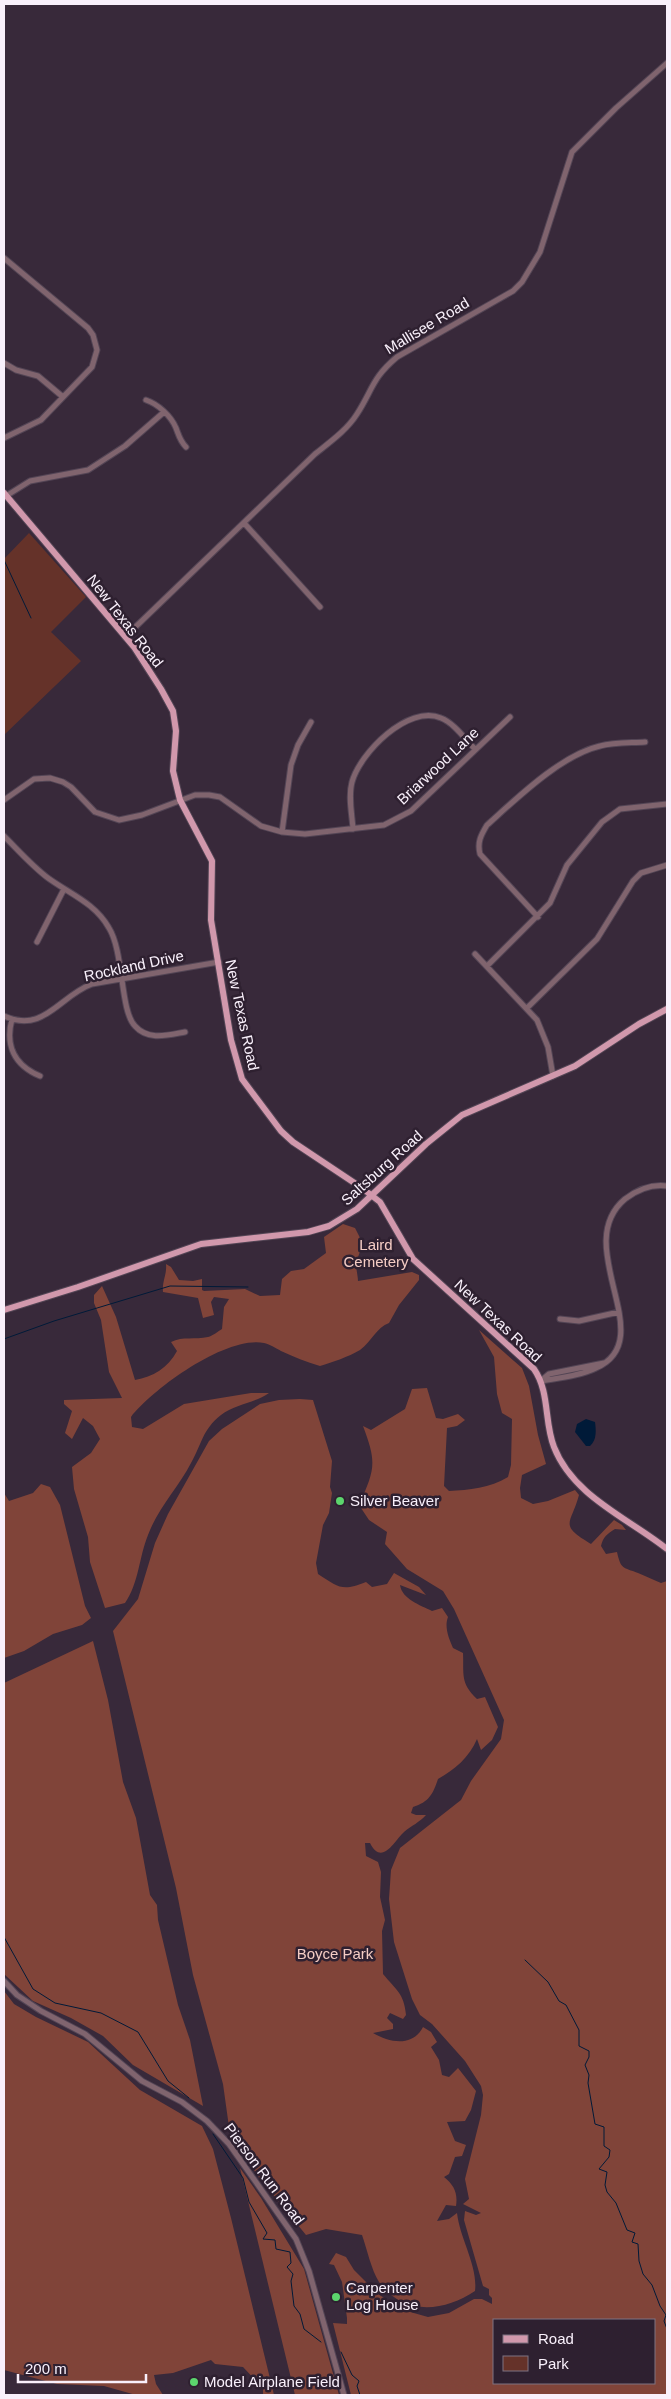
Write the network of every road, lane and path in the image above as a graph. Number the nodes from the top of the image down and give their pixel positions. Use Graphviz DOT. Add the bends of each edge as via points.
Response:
graph roads {
  1 [pos="667,63"];
  2 [pos="4,258"];
  3 [pos="4,362"];
  4 [pos="63,397"];
  5 [pos="146,400"];
  6 [pos="164,412"];
  7 [pos="4,438"];
  8 [pos="186,447"];
  9 [pos="5,495"];
  10 [pos="244,523"];
  11 [pos="320,607"];
  12 [pos="125,637"];
  13 [pos="510,717"];
  14 [pos="311,722"];
  15 [pos="645,742"];
  16 [pos="475,749"];
  17 [pos="4,800"];
  18 [pos="180,800"];
  19 [pos="667,804"];
  20 [pos="353,829"];
  21 [pos="282,832"];
  22 [pos="4,836"];
  23 [pos="667,865"];
  24 [pos="64,888"];
  25 [pos="538,917"];
  26 [pos="37,942"];
  27 [pos="475,954"];
  28 [pos="219,962"];
  29 [pos="487,966"];
  30 [pos="122,978"];
  31 [pos="527,1008"];
  32 [pos="667,1009"];
  33 [pos="4,1016"];
  34 [pos="12,1019"];
  35 [pos="185,1032"];
  36 [pos="40,1076"];
  37 [pos="554,1076"];
  38 [pos="667,1186"];
  39 [pos="372,1196"];
  40 [pos="4,1310"];
  41 [pos="619,1312"];
  42 [pos="560,1318"];
  43 [pos="541,1380"];
  44 [pos="667,1549"];
  45 [pos="4,1981"];
  46 [pos="344,2395"];
  1 -- 10 [label="street, Mallisee Road" via="572,152 540,252 522,282 513,291 404,352 381,370 348,426"];
  2 -- 4 [label="street" via="88,328 96,341 92,368"];
  3 -- 4 [label="street" via="16,370 38,376"];
  4 -- 7 [label="street" via="41,420"];
  5 -- 6 [label="street"];
  6 -- 8 [label="street"];
  6 -- 9 [label="street" via="125,446 88,470 30,481"];
  9 -- 12 [label="main road, New Texas Road"];
  10 -- 11 [label="street"];
  10 -- 12 [label="street, Mallisee Road"];
  12 -- 18 [label="main road, New Texas Road" via="146,664 173,711 176,731 173,771"];
  13 -- 16 [label="street, Briarwood Lane"];
  14 -- 21 [label="street" via="293,760"];
  15 -- 25 [label="street" via="607,744 580,754 535,783 487,825 479,838 480,854"];
  16 -- 20 [label="street, Briarwood Lane" via="402,817 384,825"];
  16 -- 20 [label="street" via="441,718 424,715 401,723 359,765 352,785"];
  17 -- 18 [label="street" via="34,780 45,778 63,782 95,812 119,820"];
  18 -- 21 [label="street, Briarwood Lane" via="199,794 220,797 261,826"];
  18 -- 28 [label="main road, New Texas Road" via="212,861 210,912"];
  19 -- 25 [label="street" via="628,807 607,818 567,865 554,896"];
  20 -- 21 [label="street, Briarwood Lane" via="305,834"];
  22 -- 24 [label="street" via="43,874"];
  23 -- 31 [label="street" via="642,873 633,881 597,939"];
  24 -- 26 [label="street"];
  24 -- 30 [label="street" via="87,902 110,928 116,942"];
  25 -- 29 [label="street"];
  27 -- 29 [label="street"];
  28 -- 30 [label="street, Rockland Drive"];
  28 -- 39 [label="main road, New Texas Road" via="231,1040 242,1079 276,1125 293,1142"];
  29 -- 31 [label="street"];
  30 -- 34 [label="street, Rockland Drive" via="83,987 40,1018"];
  30 -- 35 [label="street" via="129,1017 135,1027 155,1036"];
  31 -- 37 [label="street" via="543,1031"];
  32 -- 37 [label="main road, Saltsburg Road"];
  33 -- 34 [label="street, Rockland Drive"];
  34 -- 36 [label="street" via="8,1038 10,1048 24,1065"];
  37 -- 39 [label="main road, Saltsburg Road" via="478,1106 452,1122"];
  38 -- 41 [label="street" via="651,1186 628,1197 609,1221 605,1248"];
  39 -- 40 [label="main road, Saltsburg Road" via="345,1218 329,1226 308,1232 202,1244"];
  39 -- 43 [label="main road, New Texas Road" via="384,1208 413,1259 524,1360"];
  41 -- 42 [label="street" via="579,1321"];
  41 -- 43 [label="street" via="620,1342 611,1357 604,1363 549,1374"];
  43 -- 44 [label="main road, New Texas Road" via="551,1439 558,1458 572,1477 592,1496"];
  45 -- 46 [label="street, Pierson Run Road" via="17,1995 41,2011 85,2034 142,2080 182,2102 229,2144 296,2239 309,2269"];
}
